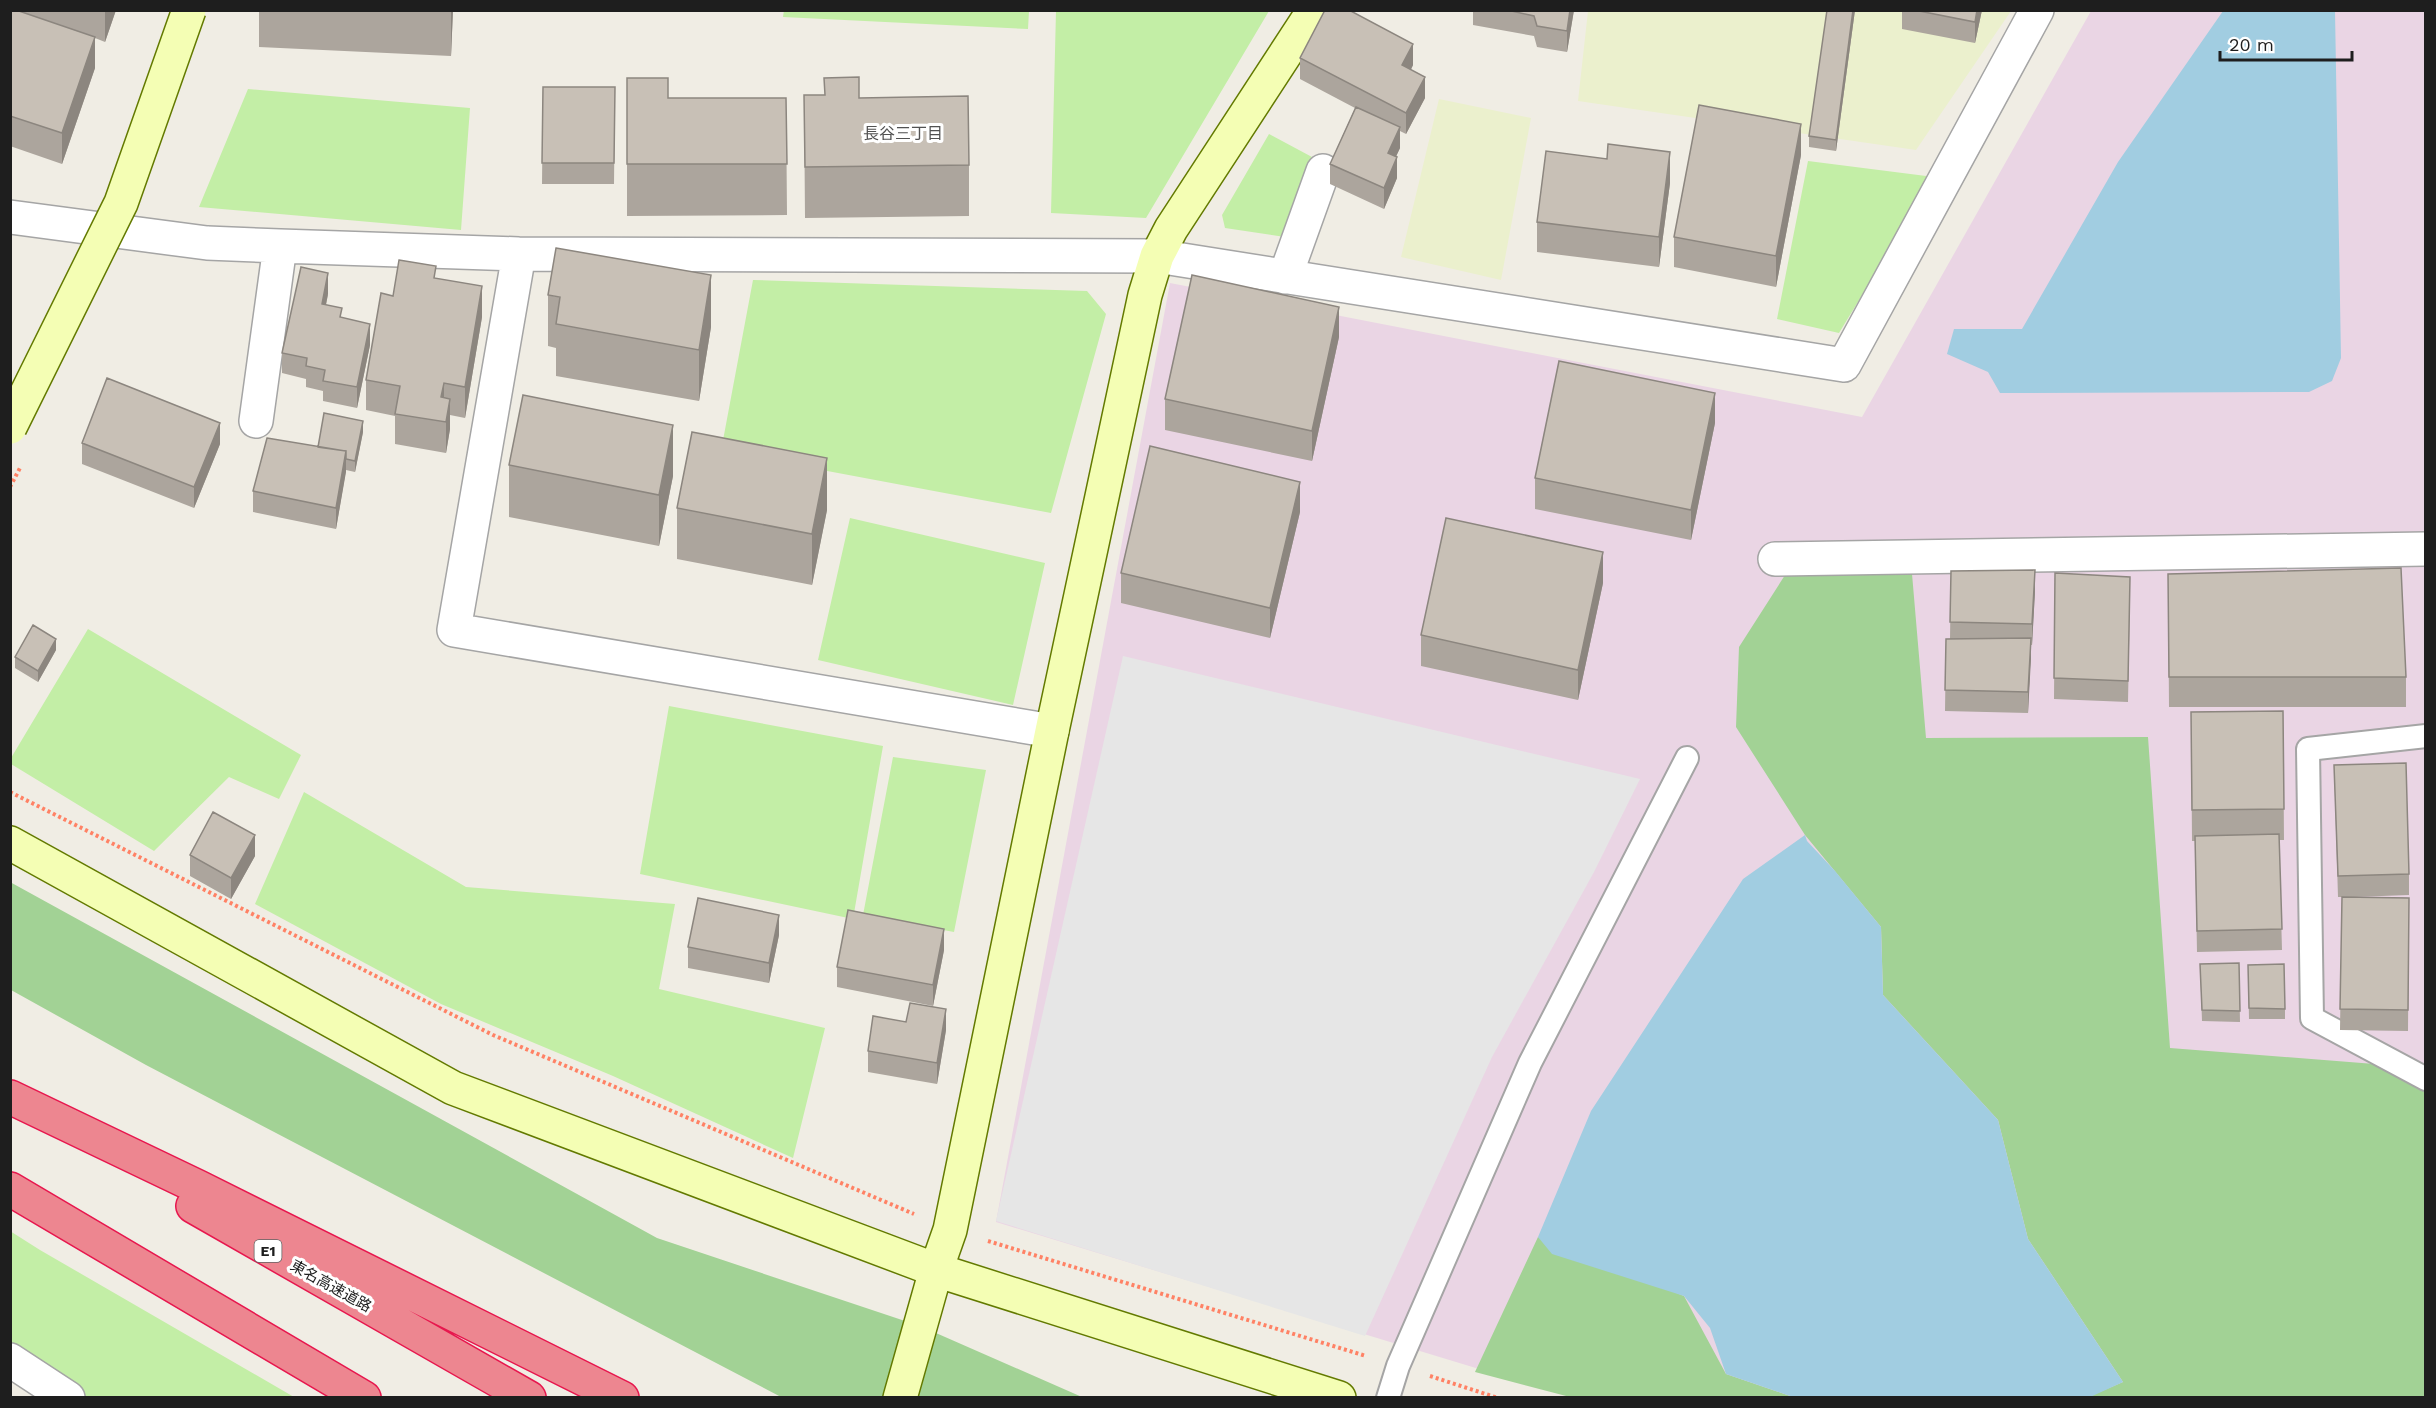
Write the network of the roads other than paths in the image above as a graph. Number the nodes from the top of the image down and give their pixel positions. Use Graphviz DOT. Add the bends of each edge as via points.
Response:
graph roads {
  1 [pos="189,10"];
  2 [pos="1314,10"];
  3 [pos="2037,10"];
  4 [pos="1323,171"];
  5 [pos="10,217"];
  6 [pos="280,246"];
  7 [pos="519,254"];
  8 [pos="1157,256"];
  9 [pos="1285,277"];
  10 [pos="256,421"];
  11 [pos="10,427"];
  12 [pos="2426,549"];
  13 [pos="1774,559"];
  14 [pos="1052,731"];
  15 [pos="2426,736"];
  16 [pos="1687,758"];
  17 [pos="10,843"];
  18 [pos="2426,1079"];
  19 [pos="10,1098"];
  20 [pos="10,1189"];
  21 [pos="936,1270"];
  22 [pos="10,1360"];
  23 [pos="68,1398"];
  24 [pos="364,1398"];
  25 [pos="529,1398"];
  26 [pos="622,1398"];
  27 [pos="900,1398"];
  28 [pos="1339,1398"];
  29 [pos="1388,1398"];
  1 -- 11 [label="street, bridge" via="121,203"];
  2 -- 8 [label="street"];
  3 -- 9 [label="street" via="1844,365"];
  4 -- 9 [label="street"];
  5 -- 6 [label="street" via="207,243"];
  6 -- 7 [label="street"];
  6 -- 10 [label="street"];
  7 -- 8 [label="street"];
  7 -- 14 [label="street" via="454,630"];
  8 -- 9 [label="street"];
  8 -- 14 [label="street" via="1145,295"];
  12 -- 13 [label="street"];
  14 -- 21 [label="street" via="950,1230"];
  15 -- 18 [label="lane" via="2308,749 2312,1018"];
  16 -- 29 [label="lane" via="1530,1063 1398,1366"];
  17 -- 21 [label="street" via="453,1088"];
  19 -- 25 [label="highway, 東名高速道路 / E1" via="294,1266"];
  19 -- 26 [label="highway"];
  20 -- 24 [label="highway"];
  21 -- 27 [label="street"];
  21 -- 28 [label="street"];
  22 -- 23 [label="street"];
}
